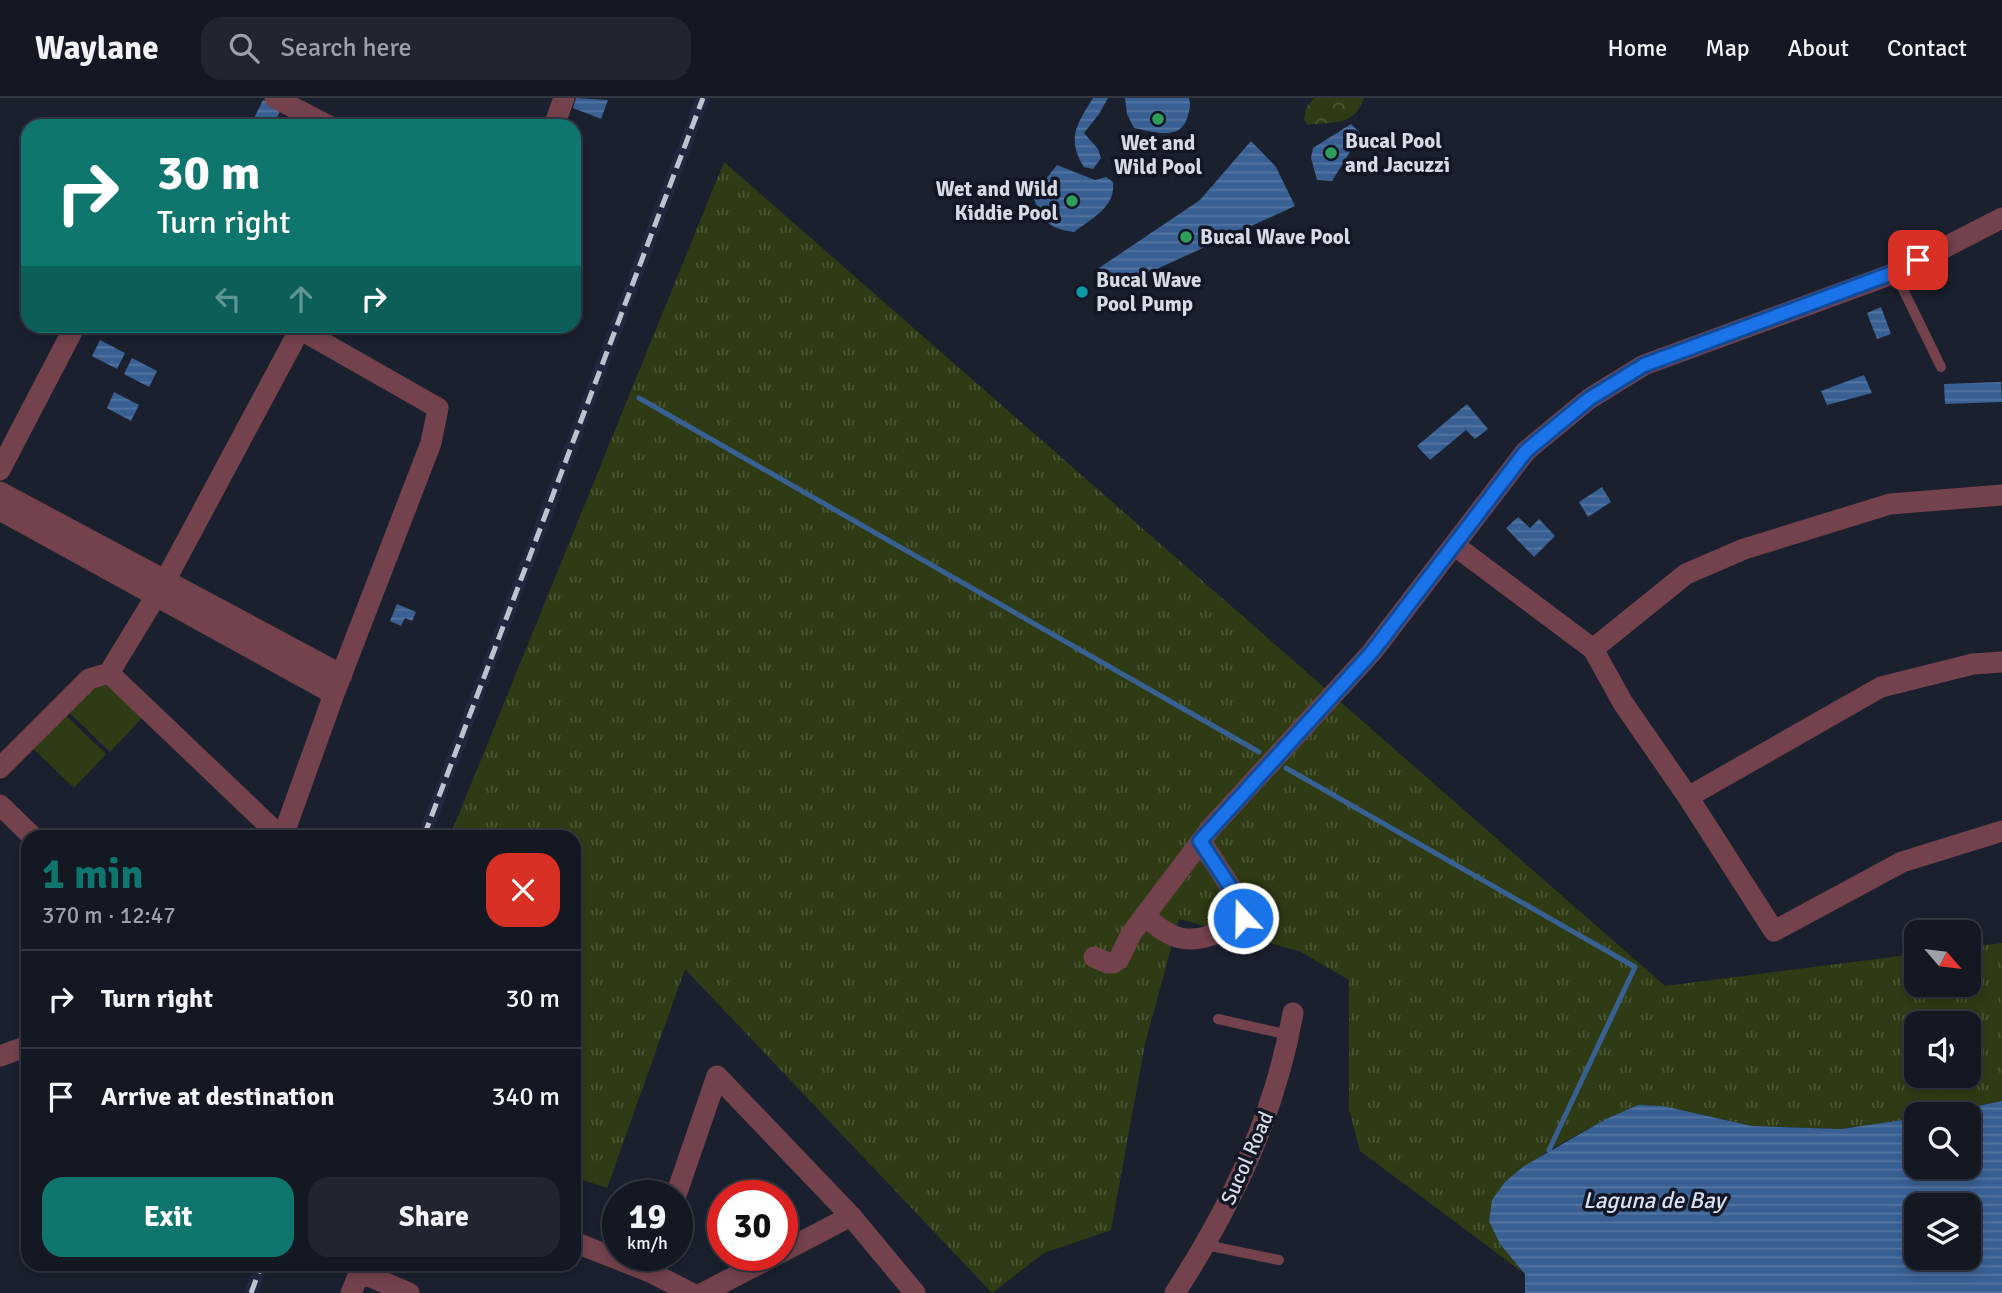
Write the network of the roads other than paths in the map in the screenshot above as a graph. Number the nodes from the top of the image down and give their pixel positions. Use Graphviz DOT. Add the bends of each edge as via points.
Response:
graph roads {
  1 [pos="275,98"];
  2 [pos="564,98"];
  3 [pos="316,119"];
  4 [pos="556,119"];
  5 [pos="2002,218"];
  6 [pos="1895,272"];
  7 [pos="71,333"];
  8 [pos="294,333"];
  9 [pos="307,333"];
  10 [pos="1941,367"];
  11 [pos="0,470"];
  12 [pos="0,492"];
  13 [pos="2002,495"];
  14 [pos="0,510"];
  15 [pos="1454,545"];
  16 [pos="161,589"];
  17 [pos="1593,649"];
  18 [pos="2002,662"];
  19 [pos="109,673"];
  20 [pos="338,684"];
  21 [pos="0,768"];
  22 [pos="1688,797"];
  23 [pos="0,805"];
  24 [pos="26,830"];
  25 [pos="276,830"];
  26 [pos="284,830"];
  27 [pos="2002,831"];
  28 [pos="1200,841"];
  29 [pos="1145,915"];
  30 [pos="1094,957"];
  31 [pos="1293,1013"];
  32 [pos="1218,1019"];
  33 [pos="1289,1035"];
  34 [pos="21,1048"];
  35 [pos="0,1056"];
  36 [pos="681,1180"];
  37 [pos="851,1216"];
  38 [pos="581,1244"];
  39 [pos="798,1244"];
  40 [pos="1206,1245"];
  41 [pos="602,1250"];
  42 [pos="1279,1260"];
  43 [pos="360,1271"];
  44 [pos="367,1271"];
  45 [pos="662,1271"];
  46 [pos="745,1271"];
  47 [pos="351,1293"];
  48 [pos="409,1293"];
  49 [pos="691,1293"];
  50 [pos="703,1293"];
  51 [pos="915,1293"];
  52 [pos="1175,1293"];
  1 -- 3 [label="street"];
  2 -- 4 [label="street"];
  5 -- 6 [label="street"];
  6 -- 10 [label="lane"];
  6 -- 15 [label="street" via="1644,365 1589,399 1526,451"];
  7 -- 11 [label="street"];
  8 -- 16 [label="street"];
  9 -- 20 [label="street" via="438,408 430,443"];
  12 -- 16 [label="street"];
  13 -- 17 [label="street" via="1890,504 1744,549 1686,575"];
  14 -- 16 [label="street"];
  15 -- 17 [label="street"];
  15 -- 28 [label="street" via="1372,652"];
  16 -- 19 [label="street"];
  16 -- 20 [label="street"];
  17 -- 22 [label="street" via="1623,703"];
  18 -- 22 [label="street" via="1973,664 1881,687"];
  19 -- 21 [label="street" via="89,679"];
  19 -- 25 [label="street"];
  20 -- 26 [label="street"];
  22 -- 27 [label="street" via="1774,931 1902,862"];
  23 -- 24 [label="street"];
  28 -- 29 [label="street"];
  28 -- 29 [label="street" via="1244,908 1243,918 1207,939 1194,941 1163,933"];
  29 -- 30 [label="street" via="1119,959 1108,963"];
  31 -- 33 [label="street, Sucol Road"];
  32 -- 33 [label="lane"];
  33 -- 40 [label="street, Sucol Road" via="1257,1143"];
  34 -- 35 [label="street"];
  36 -- 37 [label="street" via="717,1076"];
  37 -- 39 [label="street"];
  37 -- 51 [label="street"];
  38 -- 41 [label="street"];
  40 -- 42 [label="lane"];
  40 -- 52 [label="street, Sucol Road"];
  43 -- 47 [label="street"];
  44 -- 48 [label="street"];
  45 -- 49 [label="street"];
  46 -- 50 [label="street"];
}
